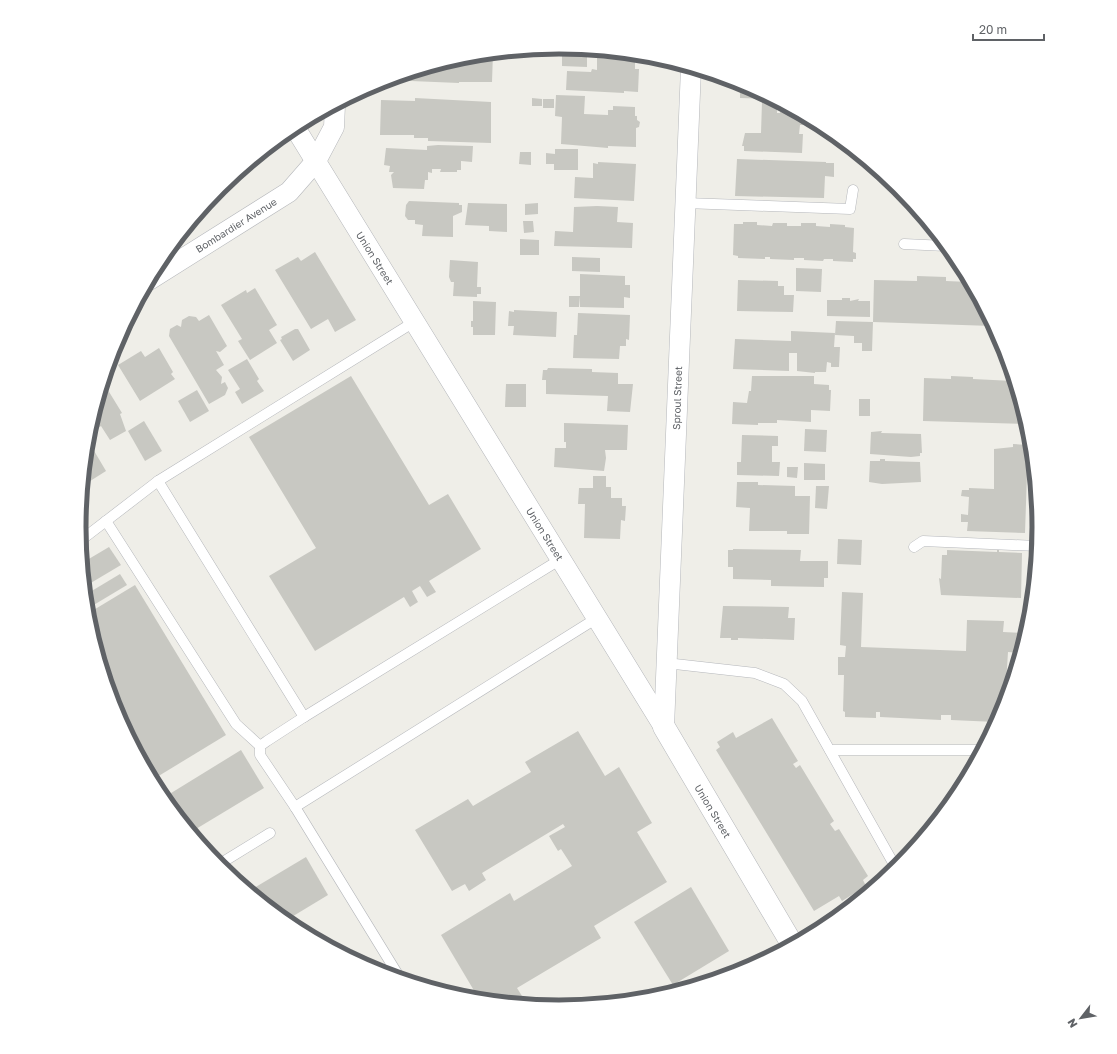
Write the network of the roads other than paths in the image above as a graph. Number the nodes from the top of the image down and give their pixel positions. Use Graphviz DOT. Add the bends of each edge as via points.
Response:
graph roads {
  1 [pos="691,73"];
  2 [pos="335,110"];
  3 [pos="298,133"];
  4 [pos="316,161"];
  5 [pos="853,190"];
  6 [pos="685,203"];
  7 [pos="904,244"];
  8 [pos="939,246"];
  9 [pos="159,274"];
  10 [pos="414,322"];
  11 [pos="158,481"];
  12 [pos="106,521"];
  13 [pos="86,536"];
  14 [pos="1031,546"];
  15 [pos="914,547"];
  16 [pos="561,559"];
  17 [pos="597,618"];
  18 [pos="666,663"];
  19 [pos="304,717"];
  20 [pos="664,727"];
  21 [pos="260,746"];
  22 [pos="830,750"];
  23 [pos="976,750"];
  24 [pos="295,807"];
  25 [pos="270,833"];
  26 [pos="224,861"];
  27 [pos="892,862"];
  28 [pos="790,940"];
  29 [pos="396,971"];
  1 -- 6 [label="street, Sproul Street"];
  2 -- 4 [label="street, Bombardier Avenue" via="334,127"];
  3 -- 4 [label="street, Union Street"];
  4 -- 9 [label="street, Bombardier Avenue" via="289,192"];
  4 -- 10 [label="street, Union Street"];
  5 -- 6 [label="lane" via="850,209"];
  6 -- 18 [label="street, Sproul Street"];
  7 -- 8 [label="lane"];
  10 -- 11 [label="lane"];
  10 -- 16 [label="street, Union Street"];
  11 -- 12 [label="lane"];
  11 -- 19 [label="lane"];
  12 -- 13 [label="lane"];
  12 -- 21 [label="lane" via="236,724"];
  14 -- 15 [label="lane" via="923,541"];
  16 -- 17 [label="street, Union Street"];
  16 -- 19 [label="lane"];
  17 -- 20 [label="street, Union Street"];
  17 -- 24 [label="lane"];
  18 -- 20 [label="street, Sproul Street"];
  18 -- 22 [label="lane" via="754,673 784,684 802,701"];
  19 -- 21 [label="lane"];
  20 -- 28 [label="street, Union Street"];
  21 -- 24 [label="lane" via="260,755"];
  22 -- 23 [label="lane"];
  22 -- 27 [label="lane"];
  24 -- 29 [label="lane"];
  25 -- 26 [label="lane"];
}
